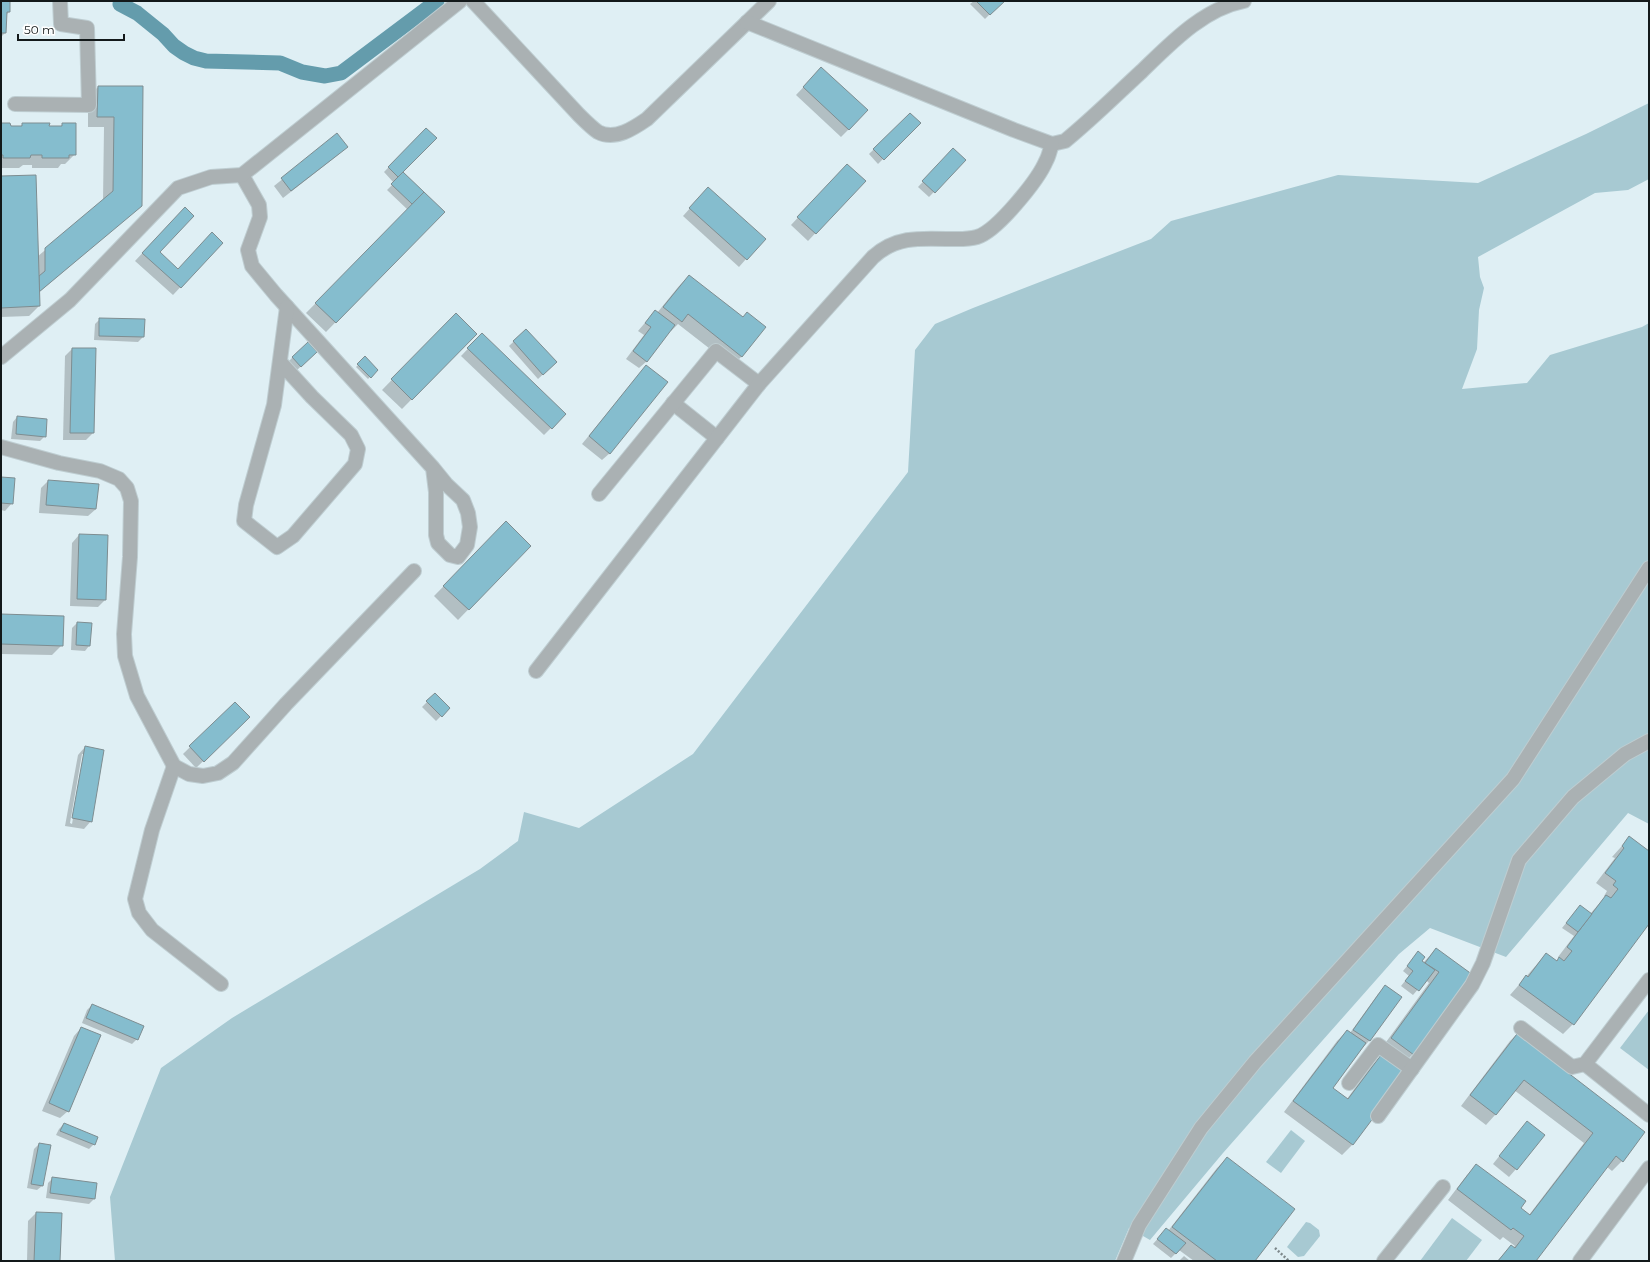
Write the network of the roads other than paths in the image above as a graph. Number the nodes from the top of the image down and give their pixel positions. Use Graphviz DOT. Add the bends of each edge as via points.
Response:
graph roads {
  1 [pos="60,1"];
  2 [pos="460,1"];
  3 [pos="473,1"];
  4 [pos="769,1"];
  5 [pos="1244,1"];
  6 [pos="747,22"];
  7 [pos="15,104"];
  8 [pos="1052,144"];
  9 [pos="242,175"];
  10 [pos="287,307"];
  11 [pos="1,357"];
  12 [pos="280,362"];
  13 [pos="759,384"];
  14 [pos="673,403"];
  15 [pos="717,438"];
  16 [pos="1,447"];
  17 [pos="433,468"];
  18 [pos="599,494"];
  19 [pos="1649,568"];
  20 [pos="414,571"];
  21 [pos="536,671"];
  22 [pos="1649,741"];
  23 [pos="174,766"];
  24 [pos="1649,980"];
  25 [pos="220,984"];
  26 [pos="1521,1028"];
  27 [pos="1585,1064"];
  28 [pos="1412,1069"];
  29 [pos="1350,1083"];
  30 [pos="1649,1115"];
  31 [pos="1378,1116"];
  32 [pos="1649,1168"];
  33 [pos="1443,1187"];
  34 [pos="1124,1261"];
  35 [pos="1384,1261"];
  36 [pos="1580,1261"];
  1 -- 7 [label="street" via="61,24 87,28 89,105"];
  2 -- 9 [label="street"];
  3 -- 6 [label="street" via="580,115 599,132 615,135 630,131 647,119"];
  4 -- 6 [label="street"];
  5 -- 8 [label="street" via="1233,3 1198,22 1065,141"];
  6 -- 8 [label="street"];
  8 -- 13 [label="street" via="1046,162 1026,191 1003,219 991,229 978,236 961,239 920,238 882,248"];
  9 -- 10 [label="street" via="258,206 260,217 248,250 252,266"];
  9 -- 11 [label="street" via="211,177 178,188 70,300"];
  10 -- 12 [label="street"];
  10 -- 17 [label="street"];
  12 -- 12 [label="street" via="274,405 246,505 244,521 277,547 293,536 355,464 358,449 351,434"];
  13 -- 14 [label="street" via="716,351"];
  13 -- 15 [label="street"];
  14 -- 15 [label="street"];
  14 -- 18 [label="street"];
  15 -- 21 [label="street"];
  16 -- 23 [label="street" via="100,471 119,479 126,488 131,501 125,656 137,696"];
  17 -- 17 [label="street" via="463,500 468,513 470,527 467,545 458,557 450,555 438,543"];
  19 -- 34 [label="street" via="1513,779 1255,1062 1201,1128 1139,1225"];
  20 -- 23 [label="street" via="286,704 234,763 218,773 203,776 189,774"];
  22 -- 28 [label="street" via="1625,754 1573,797 1519,860 1472,985"];
  23 -- 25 [label="street" via="152,830 134,899 139,913 152,930"];
  24 -- 27 [label="street"];
  26 -- 27 [label="street" via="1572,1067"];
  27 -- 30 [label="street"];
  28 -- 29 [label="street" via="1378,1045"];
  28 -- 31 [label="street"];
  32 -- 36 [label="street"];
  33 -- 35 [label="street"];
}
